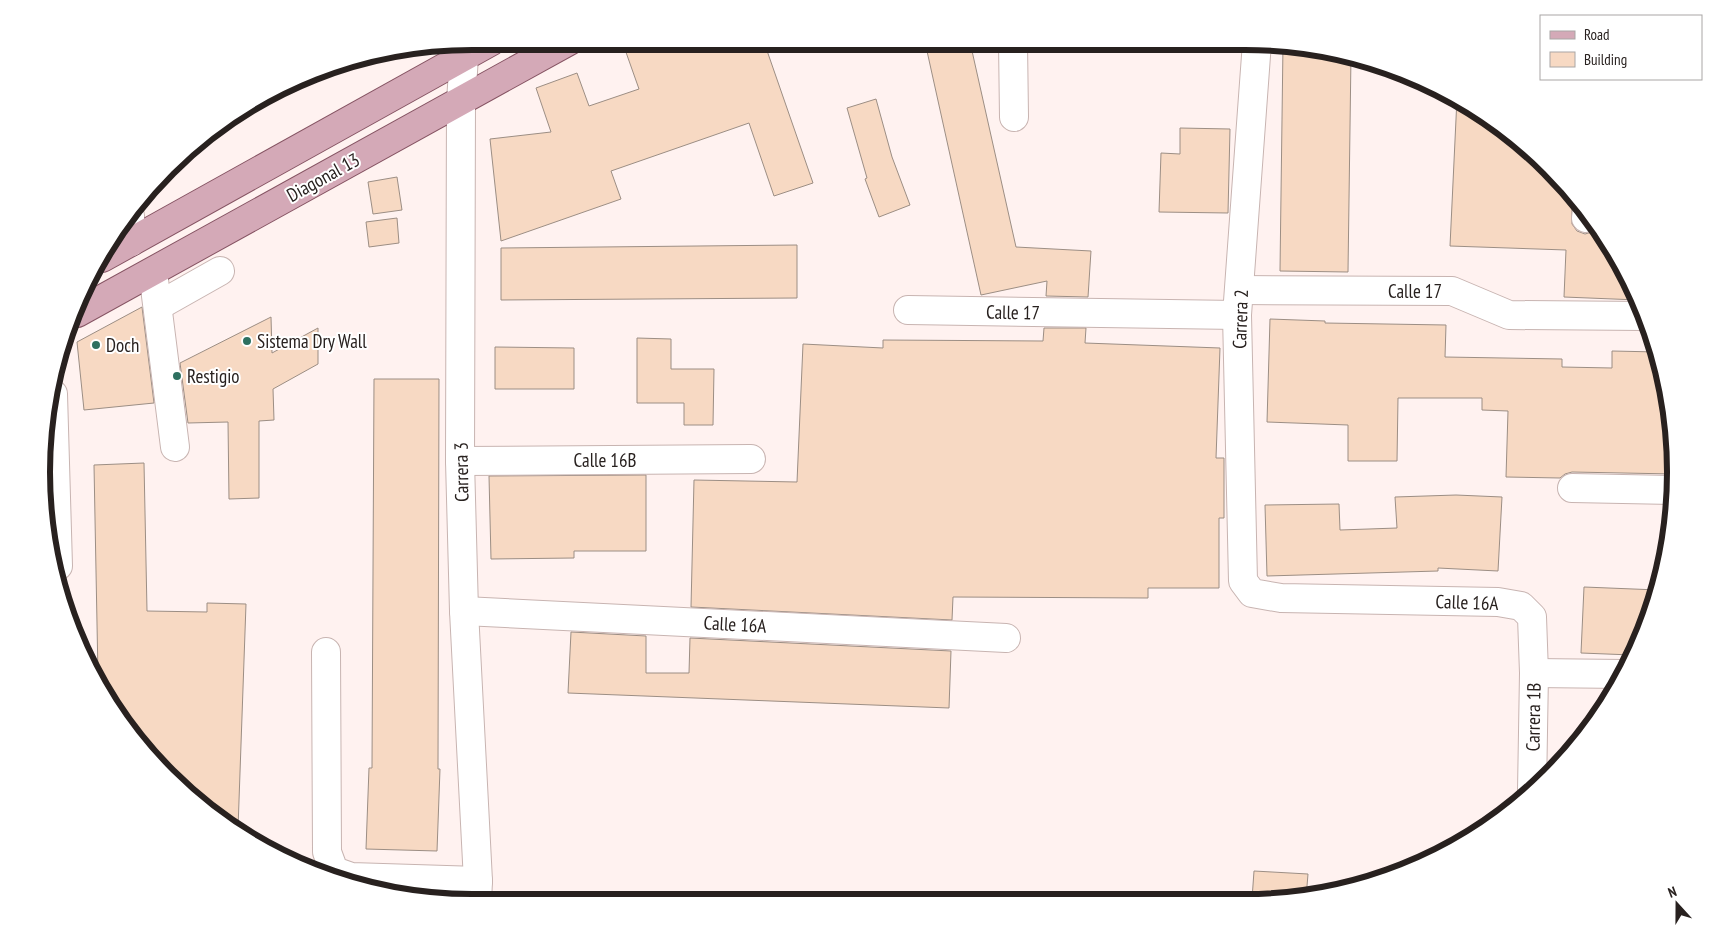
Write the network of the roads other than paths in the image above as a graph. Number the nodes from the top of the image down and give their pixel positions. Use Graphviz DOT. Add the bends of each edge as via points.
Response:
graph roads {
  1 [pos="464,50"];
  2 [pos="553,50"];
  3 [pos="1013,50"];
  4 [pos="1256,50"];
  5 [pos="461,101"];
  6 [pos="1014,117"];
  7 [pos="130,225"];
  8 [pos="131,242"];
  9 [pos="112,252"];
  10 [pos="220,271"];
  11 [pos="153,272"];
  12 [pos="1239,302"];
  13 [pos="158,306"];
  14 [pos="908,310"];
  15 [pos="82,311"];
  16 [pos="1637,316"];
  17 [pos="54,419"];
  18 [pos="175,447"];
  19 [pos="751,459"];
  20 [pos="460,461"];
  21 [pos="1572,488"];
  22 [pos="1666,490"];
  23 [pos="58,551"];
  24 [pos="1252,593"];
  25 [pos="464,611"];
  26 [pos="1006,638"];
  27 [pos="326,652"];
  28 [pos="1534,673"];
  29 [pos="1615,674"];
  30 [pos="1532,780"];
  31 [pos="341,874"];
  32 [pos="354,877"];
  33 [pos="477,892"];
  1 -- 5 [label="street, Carrera 3"];
  1 -- 8 [label="main road, Diagonal 13"];
  2 -- 5 [label="main road, Diagonal 13"];
  3 -- 6 [label="street"];
  4 -- 12 [label="street, Carrera 2"];
  5 -- 11 [label="main road, Diagonal 13"];
  5 -- 20 [label="street, Carrera 3"];
  7 -- 8 [label="street"];
  8 -- 9 [label="main road, Diagonal 13"];
  10 -- 13 [label="street"];
  11 -- 13 [label="street"];
  11 -- 15 [label="main road, Diagonal 13"];
  12 -- 14 [label="street, Calle 17"];
  12 -- 16 [label="street, Calle 17" via="1452,291 1509,316"];
  12 -- 24 [label="street, Carrera 2" via="1242,581"];
  13 -- 18 [label="street"];
  17 -- 23 [label="street"];
  19 -- 20 [label="street, Calle 16B"];
  20 -- 25 [label="street, Carrera 3"];
  21 -- 22 [label="street"];
  24 -- 28 [label="street, Calle 16A" via="1281,598 1498,602 1521,606 1532,617"];
  25 -- 26 [label="street, Calle 16A"];
  25 -- 33 [label="street, Carrera 3"];
  27 -- 31 [label="street" via="327,852 334,871"];
  28 -- 29 [label="street"];
  28 -- 30 [label="street, Carrera 1B"];
  32 -- 33 [label="street"];
}
